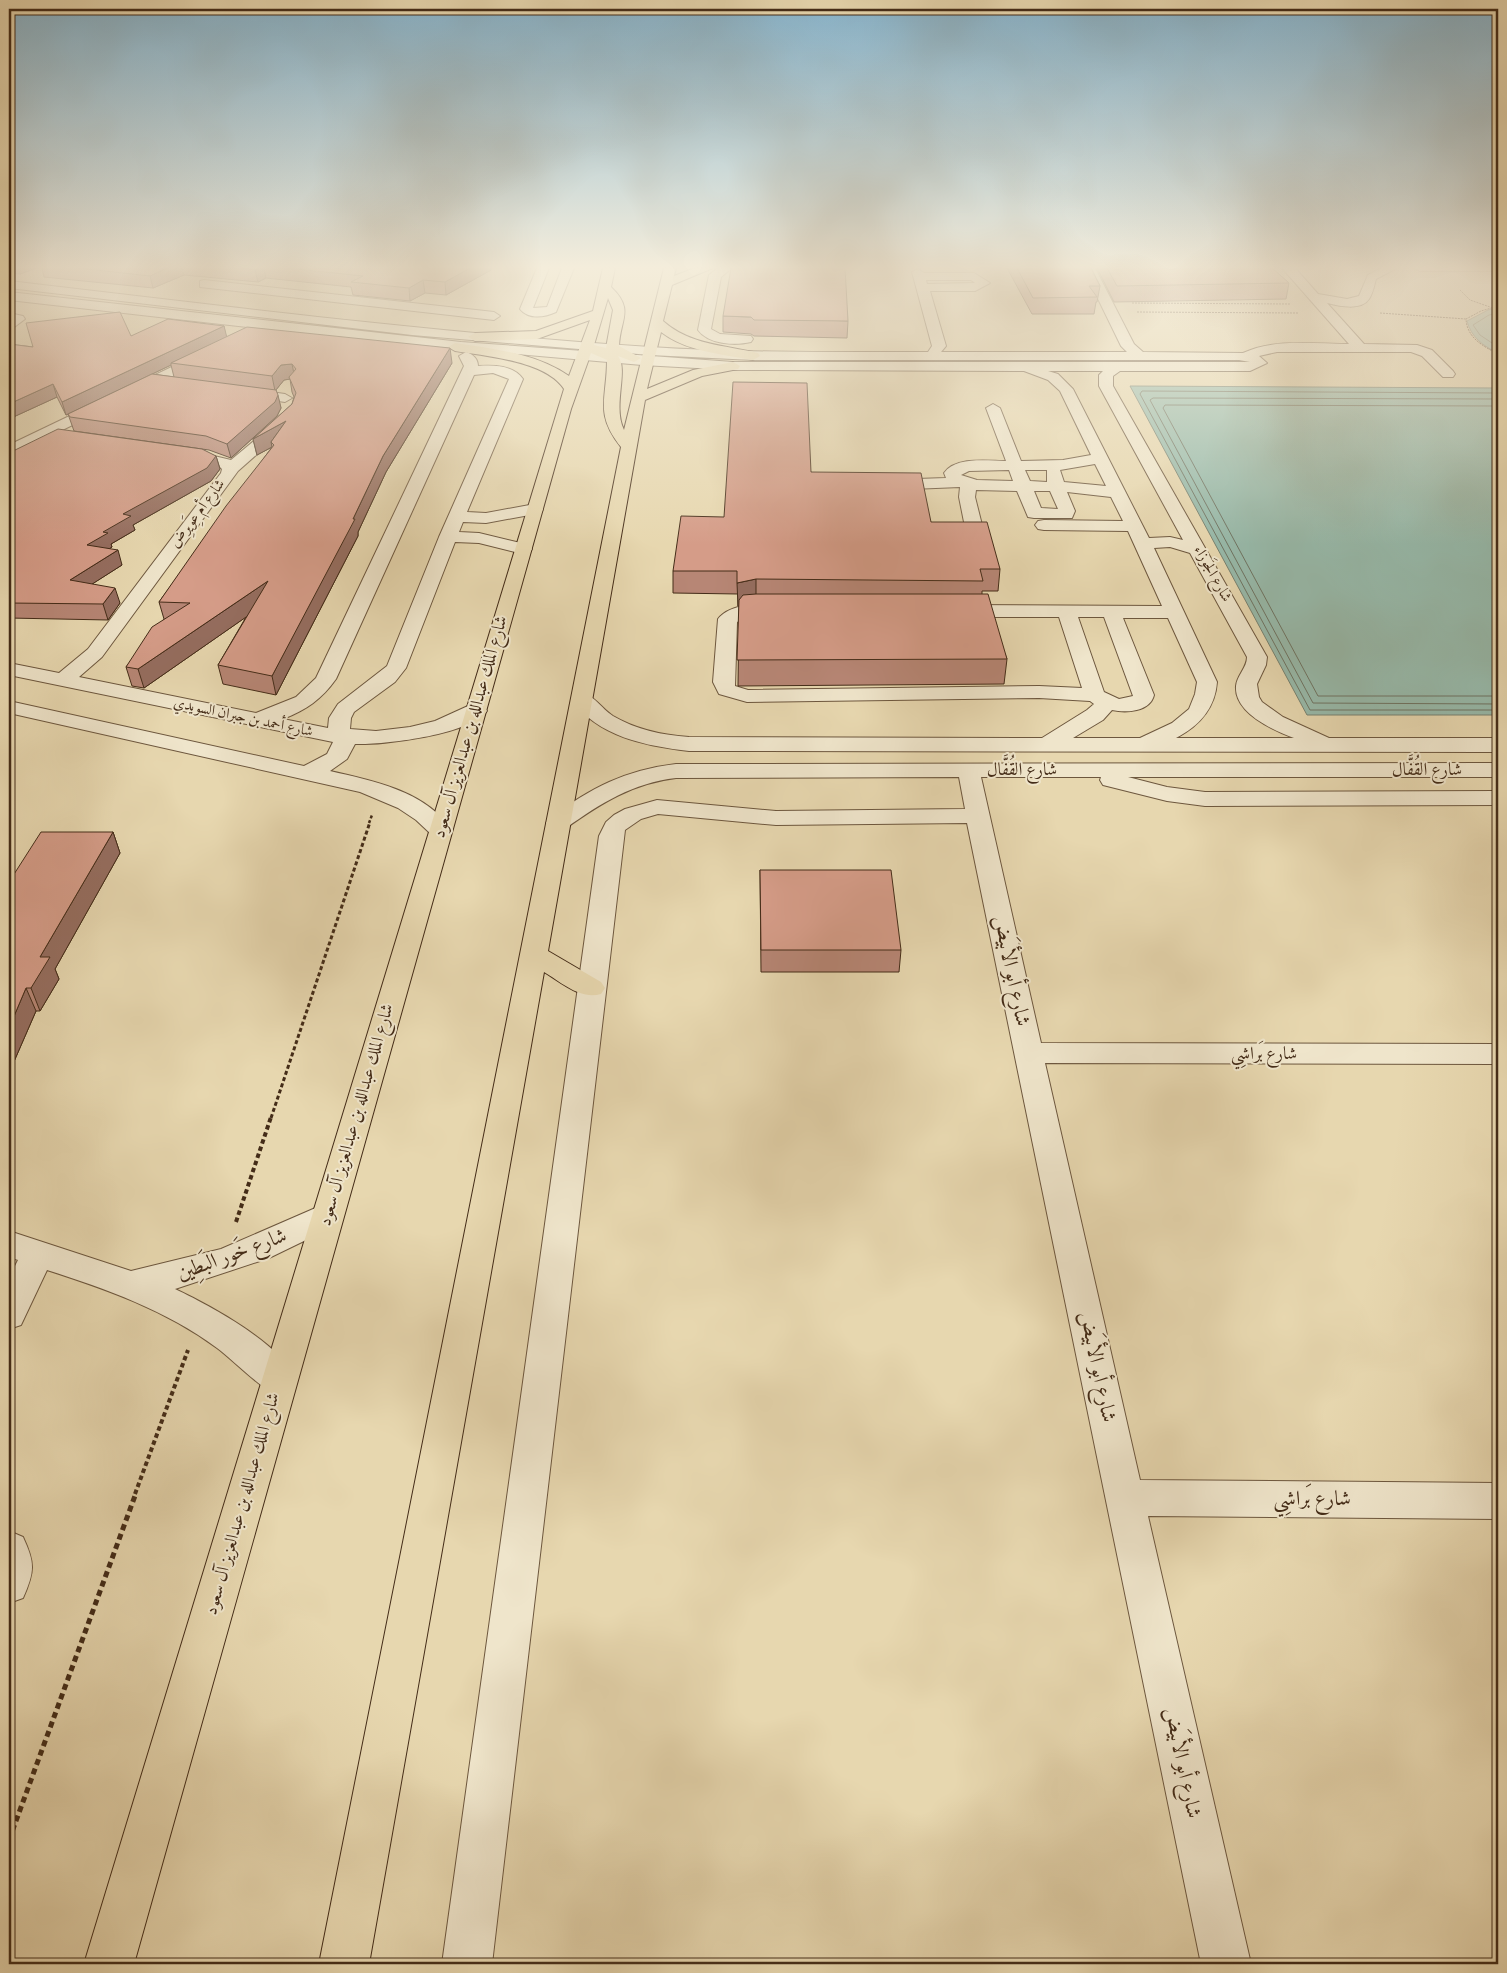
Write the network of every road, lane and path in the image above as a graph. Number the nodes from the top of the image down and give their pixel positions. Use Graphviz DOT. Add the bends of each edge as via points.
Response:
graph roads {
  1 [pos="196,360"];
  2 [pos="470,360"];
  3 [pos="519,360"];
  4 [pos="582,360"];
  5 [pos="613,360"];
  6 [pos="647,360"];
  7 [pos="683,360"];
  8 [pos="1257,360"];
  9 [pos="1434,360"];
  10 [pos="734,366"];
  11 [pos="781,366"];
  12 [pos="983,366"];
  13 [pos="1018,366"];
  14 [pos="468,370"];
  15 [pos="1111,372"];
  16 [pos="1448,374"];
  17 [pos="1053,377"];
  18 [pos="810,380"];
  19 [pos="153,381"];
  20 [pos="942,381"];
  21 [pos="291,383"];
  22 [pos="181,384"];
  23 [pos="571,389"];
  24 [pos="228,391"];
  25 [pos="285,398"];
  26 [pos="638,398"];
  27 [pos="993,408"];
  28 [pos="46,433"];
  29 [pos="74,437"];
  30 [pos="629,447"];
  31 [pos="161,450"];
  32 [pos="9,451"];
  33 [pos="1100,458"];
  34 [pos="1016,465"];
  35 [pos="1044,465"];
  36 [pos="230,469"];
  37 [pos="872,481"];
  38 [pos="964,483"];
  39 [pos="1023,486"];
  40 [pos="1056,486"];
  41 [pos="1118,493"];
  42 [pos="535,509"];
  43 [pos="457,516"];
  44 [pos="1181,520"];
  45 [pos="1132,523"];
  46 [pos="1033,524"];
  47 [pos="448,537"];
  48 [pos="976,537"];
  49 [pos="1143,544"];
  50 [pos="523,549"];
  51 [pos="1197,549"];
  52 [pos="793,610"];
  53 [pos="939,611"];
  54 [pos="1066,611"];
  55 [pos="1111,612"];
  56 [pos="1174,612"];
  57 [pos="9,670"];
  58 [pos="62,681"];
  59 [pos="1207,682"];
  60 [pos="1247,682"];
  61 [pos="582,699"];
  62 [pos="1101,699"];
  63 [pos="9,707"];
  64 [pos="476,711"];
  65 [pos="253,720"];
  66 [pos="341,737"];
  67 [pos="717,744"];
  68 [pos="1498,744"];
  69 [pos="1046,745"];
  70 [pos="1141,745"];
  71 [pos="1338,745"];
  72 [pos="705,770"];
  73 [pos="968,770"];
  74 [pos="1073,770"];
  75 [pos="1498,770"];
  76 [pos="307,772"];
  77 [pos="1498,798"];
  78 [pos="977,816"];
  79 [pos="558,822"];
  80 [pos="440,830"];
  81 [pos="534,954"];
  82 [pos="591,988"];
  83 [pos="1029,1053"];
  84 [pos="1498,1054"];
  85 [pos="327,1215"];
  86 [pos="23,1249"];
  87 [pos="133,1284"];
  88 [pos="9,1315"];
  89 [pos="279,1379"];
  90 [pos="1125,1498"];
  91 [pos="1498,1501"];
  92 [pos="9,1550"];
  93 [pos="9,1584"];
  94 [pos="109,1964"];
  95 [pos="344,1964"];
  96 [pos="467,1964"];
  97 [pos="1226,1964"];
  1 -- 19 [label="street"];
  2 -- 14 [label="street"];
  3 -- 23 [label="main road" via="561,376"];
  4 -- 23 [label="main road, شارع الملك عبدالله بن عبدالعزيز آل سعود"];
  5 -- 30 [label="main road" via="609,410 615,428"];
  6 -- 26 [label="main road"];
  7 -- 10 [label="street"];
  8 -- 15 [label="street" via="1260,363 1250,366"];
  9 -- 16 [label="street"];
  10 -- 11 [label="street"];
  10 -- 26 [label="main road" via="698,373"];
  11 -- 12 [label="street"];
  11 -- 18 [label="street"];
  12 -- 13 [label="street"];
  12 -- 20 [label="street"];
  13 -- 15 [label="street"];
  13 -- 17 [label="street"];
  14 -- 43 [label="street" via="501,370 516,379"];
  14 -- 65 [label="street" via="326,679 313,695 301,703"];
  15 -- 17 [label="street" via="1077,372"];
  15 -- 44 [label="street, شارع الجَوزاء" via="1106,386"];
  17 -- 33 [label="street" via="1066,389"];
  19 -- 22 [label="street"];
  19 -- 28 [label="street"];
  21 -- 25 [label="street" via="284,389"];
  23 -- 42 [label="main road, شارع الملك عبدالله بن عبدالعزيز آل سعود"];
  24 -- 25 [label="street"];
  25 -- 36 [label="street" via="290,408 286,419"];
  26 -- 30 [label="main road"];
  27 -- 34 [label="street"];
  28 -- 29 [label="street"];
  28 -- 32 [label="street"];
  30 -- 61 [label="main road"];
  31 -- 36 [label="street, شارع أم عِوَيرِض" via="217,459"];
  33 -- 35 [label="street"];
  33 -- 41 [label="street"];
  34 -- 35 [label="street"];
  34 -- 38 [label="street" via="960,468 952,473"];
  34 -- 39 [label="street"];
  35 -- 40 [label="street" via="1056,476"];
  36 -- 58 [label="street, شارع أم عِوَيرِض" via="95,653"];
  37 -- 38 [label="street" via="890,485"];
  38 -- 39 [label="street"];
  38 -- 48 [label="street"];
  39 -- 40 [label="street"];
  39 -- 40 [label="street" via="1034,513 1066,514"];
  40 -- 41 [label="street"];
  41 -- 45 [label="street"];
  42 -- 43 [label="street" via="486,518"];
  42 -- 50 [label="main road, شارع الملك عبدالله بن عبدالعزيز آل سعود"];
  43 -- 47 [label="street"];
  44 -- 45 [label="street" via="1159,525"];
  44 -- 51 [label="street, شارع الجَوزاء"];
  45 -- 46 [label="street"];
  45 -- 49 [label="street"];
  47 -- 50 [label="street" via="479,538"];
  47 -- 66 [label="street" via="396,668 383,683 344,709 338,723"];
  49 -- 51 [label="street" via="1170,542"];
  49 -- 56 [label="street"];
  50 -- 64 [label="main road, شارع الملك عبدالله بن عبدالعزيز آل سعود"];
  51 -- 60 [label="street, شارع الجَوزاء" via="1257,657"];
  52 -- 62 [label="street" via="749,610 728,619 732,634 723,686 726,690 739,695 1039,692"];
  53 -- 54 [label="street"];
  54 -- 55 [label="street"];
  54 -- 62 [label="street"];
  55 -- 56 [label="street"];
  55 -- 62 [label="street" via="1144,695 1132,704"];
  56 -- 59 [label="street"];
  57 -- 58 [label="street, شارع أحمد بن جبران السويدي"];
  58 -- 65 [label="street, شارع أحمد بن جبران السويدي"];
  59 -- 60 [label="street"];
  59 -- 70 [label="street" via="1208,694 1196,714 1174,731"];
  60 -- 71 [label="street" via="1247,696 1262,712 1289,728"];
  61 -- 67 [label="street, شارع القُفَّال" via="588,708 610,723 640,735 680,743"];
  61 -- 79 [label="main road"];
  62 -- 69 [label="street" via="1095,715"];
  63 -- 76 [label="street"];
  64 -- 66 [label="street, شارع أحمد بن جبران السويدي" via="424,732 387,738"];
  64 -- 80 [label="main road, شارع الملك عبدالله بن عبدالعزيز آل سعود"];
  65 -- 66 [label="street, شارع أحمد بن جبران السويدي"];
  66 -- 76 [label="street" via="344,743 338,757"];
  67 -- 69 [label="street, شارع القُفَّال"];
  67 -- 72 [label="street" via="701,756"];
  68 -- 71 [label="street, شارع القُفَّال"];
  69 -- 70 [label="street, شارع القُفَّال"];
  70 -- 71 [label="street, شارع القُفَّال"];
  72 -- 73 [label="street, شارع القُفَّال"];
  72 -- 79 [label="street, شارع القُفَّال" via="662,772 620,783 597,794"];
  73 -- 74 [label="street, شارع القُفَّال"];
  73 -- 78 [label="street, شارع أبو الأبيَض"];
  74 -- 75 [label="street, شارع القُفَّال"];
  74 -- 77 [label="street" via="1196,798"];
  76 -- 80 [label="street" via="396,796 421,812"];
  78 -- 82 [label="street" via="776,818 669,807 633,814 614,828 611,836"];
  78 -- 83 [label="street, شارع أبو الأبيَض"];
  79 -- 81 [label="main road"];
  80 -- 85 [label="main road, شارع الملك عبدالله بن عبدالعزيز آل سعود"];
  81 -- 82 [label="main road"];
  81 -- 95 [label="main road"];
  82 -- 96 [label="street"];
  83 -- 84 [label="street, شارع بَراشِي"];
  83 -- 90 [label="street, شارع أبو الأبيَض"];
  85 -- 87 [label="street, شارع خَور البَطِين" via="277,1242 240,1257 192,1272"];
  85 -- 89 [label="main road, شارع الملك عبدالله بن عبدالعزيز آل سعود"];
  86 -- 87 [label="street, شارع خَور البَطِين"];
  86 -- 88 [label="street"];
  87 -- 89 [label="street, شارع خَور البَطِين" via="200,1316 255,1355"];
  89 -- 94 [label="main road, شارع الملك عبدالله بن عبدالعزيز آل سعود"];
  90 -- 91 [label="street, شارع بَراشِي"];
  90 -- 97 [label="street, شارع أبو الأبيَض"];
  92 -- 93 [label="street" via="14,1562"];
}
